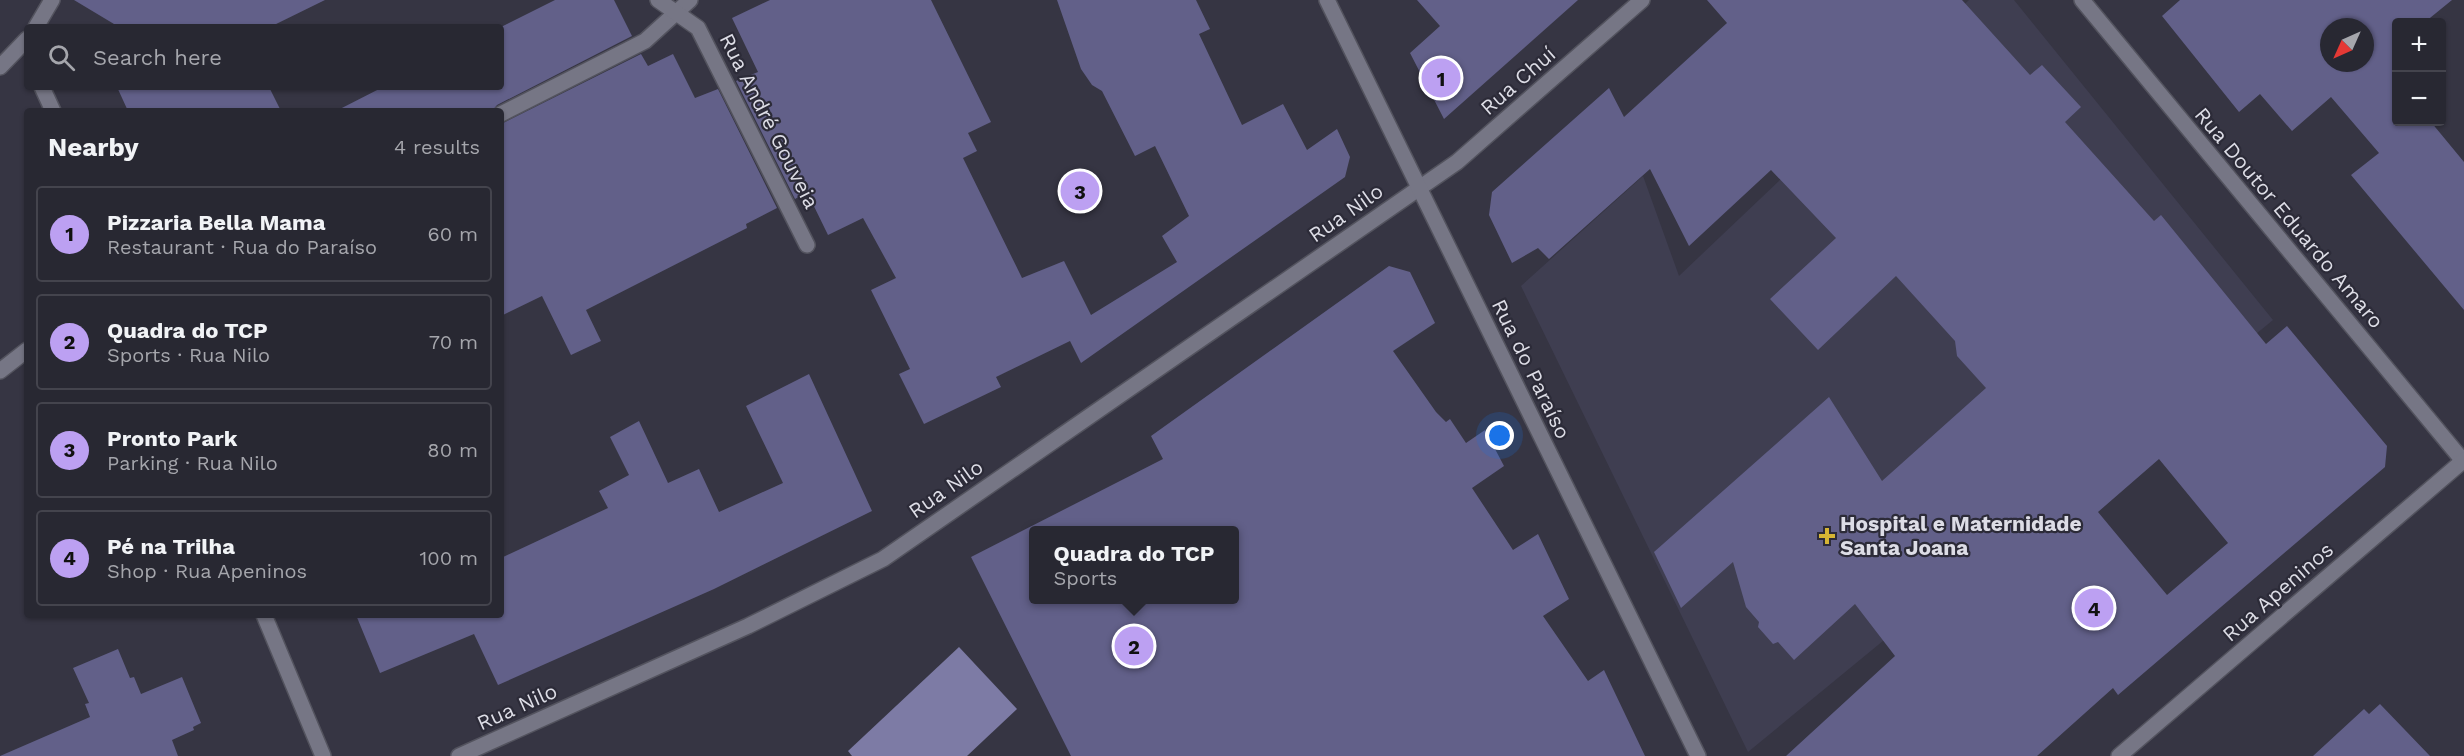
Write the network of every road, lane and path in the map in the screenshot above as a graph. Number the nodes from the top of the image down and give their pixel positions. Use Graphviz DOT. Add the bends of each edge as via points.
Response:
graph roads {
  1 [pos="52,0"];
  2 [pos="658,0"];
  3 [pos="690,0"];
  4 [pos="1327,0"];
  5 [pos="1642,0"];
  6 [pos="2082,0"];
  7 [pos="676,12"];
  8 [pos="38,24"];
  9 [pos="24,47"];
  10 [pos="0,68"];
  11 [pos="43,90"];
  12 [pos="51,108"];
  13 [pos="504,112"];
  14 [pos="1418,188"];
  15 [pos="807,245"];
  16 [pos="24,352"];
  17 [pos="0,371"];
  18 [pos="2464,461"];
  19 [pos="265,618"];
  20 [pos="323,756"];
  21 [pos="459,756"];
  22 [pos="1698,756"];
  23 [pos="2119,756"];
  1 -- 8 [label="street"];
  2 -- 7 [label="street, Rua André Gouveia"];
  3 -- 7 [label="street"];
  4 -- 14 [label="street, Rua do Paraíso"];
  5 -- 14 [label="street, Rua Chuí" via="1457,162"];
  6 -- 18 [label="street, Rua Doutor Eduardo Amaro"];
  7 -- 13 [label="street" via="645,41"];
  7 -- 15 [label="street, Rua André Gouveia" via="698,28"];
  9 -- 10 [label="street"];
  11 -- 12 [label="street"];
  14 -- 21 [label="street, Rua Nilo" via="883,560 748,626"];
  14 -- 22 [label="street, Rua do Paraíso"];
  16 -- 17 [label="street"];
  18 -- 23 [label="street, Rua Apeninos"];
  19 -- 20 [label="street"];
}
